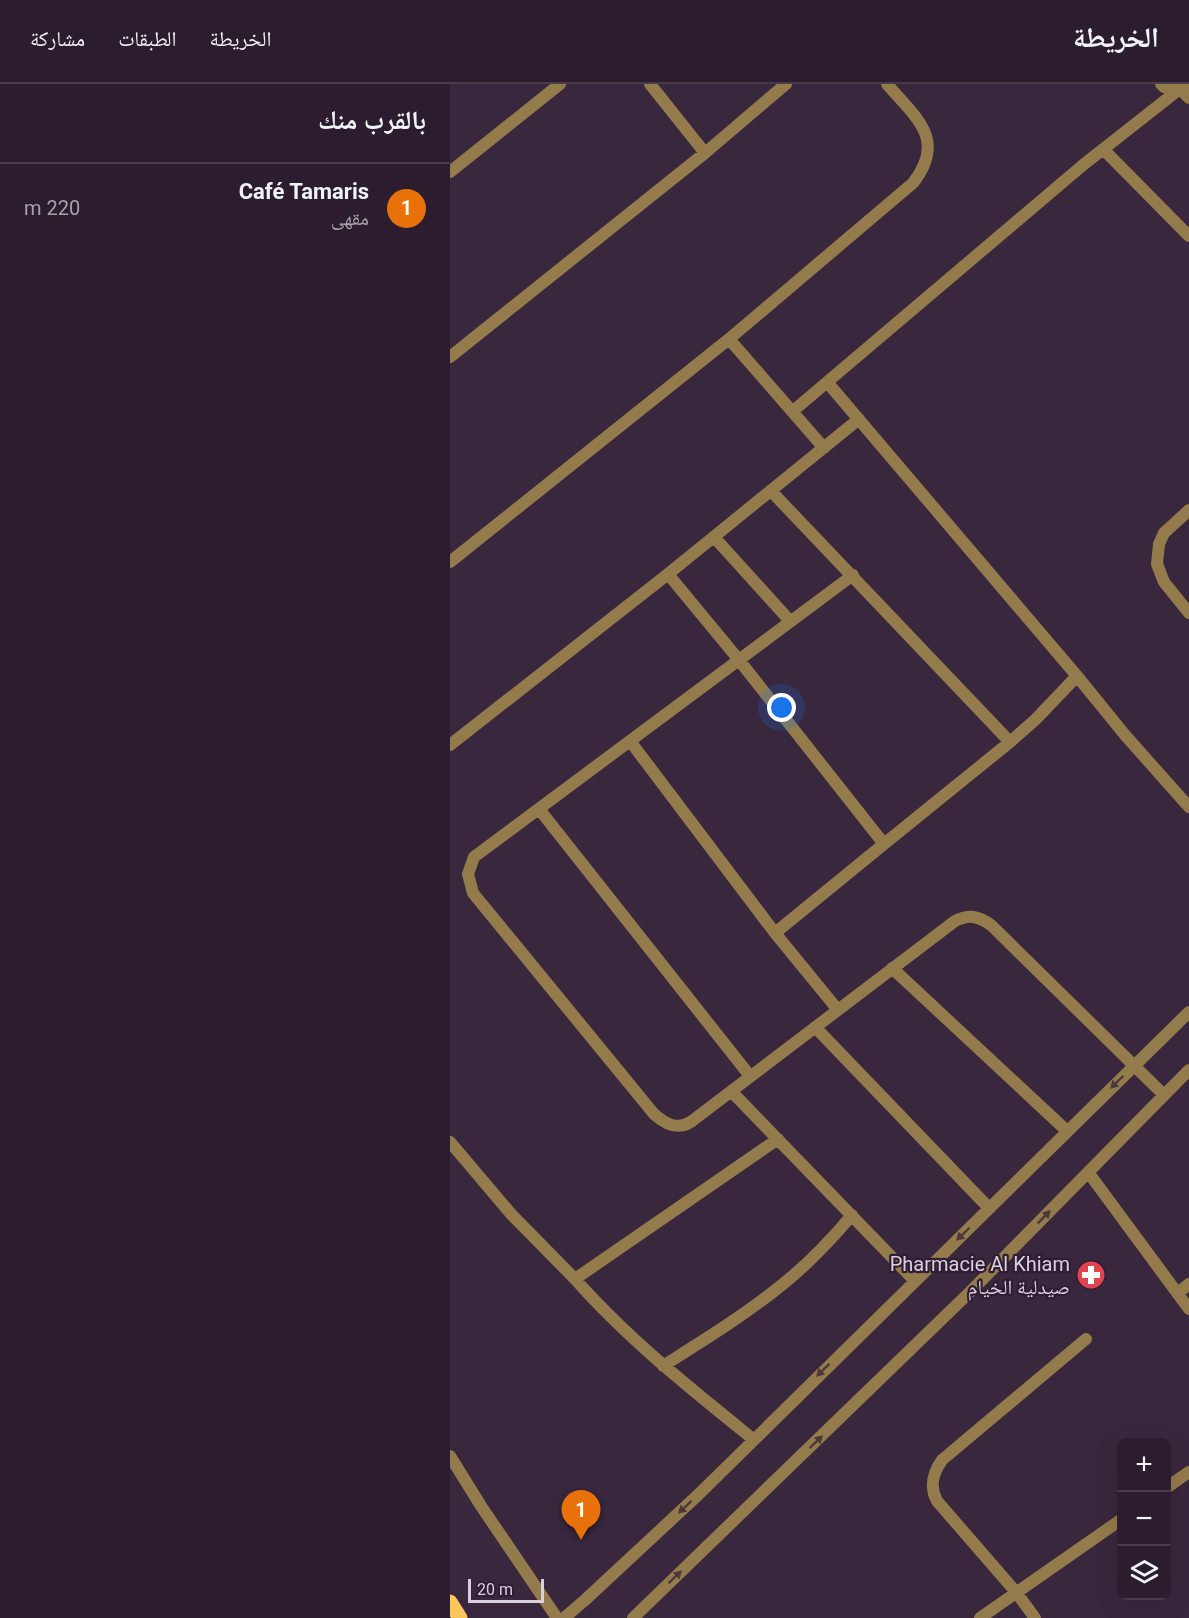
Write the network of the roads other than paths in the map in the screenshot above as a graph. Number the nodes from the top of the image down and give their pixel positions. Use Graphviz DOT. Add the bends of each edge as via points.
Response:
graph roads {
  1 [pos="560,84"];
  2 [pos="650,84"];
  3 [pos="786,84"];
  4 [pos="887,84"];
  5 [pos="1161,84"];
  6 [pos="1185,90"];
  7 [pos="1103,149"];
  8 [pos="705,153"];
  9 [pos="450,172"];
  10 [pos="1189,236"];
  11 [pos="729,339"];
  12 [pos="450,357"];
  13 [pos="827,381"];
  14 [pos="793,411"];
  15 [pos="859,419"];
  16 [pos="824,447"];
  17 [pos="771,490"];
  18 [pos="1189,510"];
  19 [pos="714,537"];
  20 [pos="450,562"];
  21 [pos="668,574"];
  22 [pos="853,575"];
  23 [pos="1189,613"];
  24 [pos="790,621"];
  25 [pos="739,660"];
  26 [pos="1077,676"];
  27 [pos="630,741"];
  28 [pos="1010,742"];
  29 [pos="450,746"];
  30 [pos="1189,807"];
  31 [pos="539,809"];
  32 [pos="884,844"];
  33 [pos="776,933"];
  34 [pos="892,968"];
  35 [pos="838,1010"];
  36 [pos="1189,1012"];
  37 [pos="815,1027"];
  38 [pos="1134,1066"];
  39 [pos="1189,1070"];
  40 [pos="750,1076"];
  41 [pos="731,1091"];
  42 [pos="1164,1095"];
  43 [pos="1067,1131"];
  44 [pos="778,1139"];
  45 [pos="450,1142"];
  46 [pos="1088,1172"];
  47 [pos="989,1208"];
  48 [pos="852,1215"];
  49 [pos="575,1279"];
  50 [pos="915,1281"];
  51 [pos="1189,1284"];
  52 [pos="1178,1293"];
  53 [pos="1189,1309"];
  54 [pos="1086,1339"];
  55 [pos="663,1366"];
  56 [pos="753,1439"];
  57 [pos="450,1456"];
  58 [pos="1189,1472"];
  59 [pos="1171,1485"];
  60 [pos="1117,1522"];
  61 [pos="1016,1592"];
  62 [pos="450,1602"];
  63 [pos="460,1618"];
  64 [pos="557,1618"];
  65 [pos="564,1618"];
  66 [pos="633,1618"];
  67 [pos="980,1618"];
  68 [pos="1035,1618"];
  1 -- 9 [label="street"];
  2 -- 8 [label="street"];
  3 -- 8 [label="street"];
  4 -- 11 [label="street" via="923,127 929,141 923,170 913,183"];
  5 -- 6 [label="street"];
  6 -- 7 [label="street"];
  7 -- 10 [label="street"];
  7 -- 13 [label="street"];
  8 -- 12 [label="street"];
  11 -- 14 [label="street"];
  11 -- 20 [label="street"];
  13 -- 14 [label="street"];
  13 -- 15 [label="street"];
  14 -- 16 [label="street"];
  15 -- 16 [label="street"];
  15 -- 26 [label="street"];
  16 -- 17 [label="street"];
  17 -- 19 [label="street"];
  17 -- 22 [label="street"];
  18 -- 23 [label="street" via="1164,533 1157,564 1164,582"];
  19 -- 21 [label="street"];
  19 -- 24 [label="street"];
  21 -- 25 [label="street"];
  21 -- 29 [label="street"];
  22 -- 24 [label="street"];
  22 -- 28 [label="street"];
  24 -- 25 [label="street"];
  25 -- 27 [label="street"];
  25 -- 32 [label="street"];
  26 -- 28 [label="street"];
  26 -- 30 [label="street"];
  27 -- 31 [label="street"];
  27 -- 33 [label="street"];
  28 -- 32 [label="street"];
  31 -- 40 [label="street"];
  31 -- 41 [label="street" via="474,857 468,874 473,893 660,1120 685,1126"];
  32 -- 33 [label="street"];
  33 -- 35 [label="street"];
  34 -- 35 [label="street"];
  34 -- 38 [label="street" via="955,921 975,916 991,925"];
  34 -- 43 [label="street"];
  35 -- 37 [label="street"];
  36 -- 38 [label="street"];
  37 -- 40 [label="street"];
  37 -- 47 [label="street"];
  38 -- 42 [label="street"];
  38 -- 43 [label="street, one-way"];
  39 -- 42 [label="street"];
  40 -- 41 [label="street"];
  41 -- 44 [label="street"];
  42 -- 46 [label="street"];
  43 -- 47 [label="street"];
  44 -- 48 [label="street"];
  44 -- 49 [label="street"];
  45 -- 49 [label="street" via="512,1215"];
  46 -- 52 [label="street"];
  66 -- 46 [label="street, one-way" via="963,1299"];
  47 -- 50 [label="street, one-way"];
  48 -- 50 [label="street"];
  48 -- 55 [label="street" via="784,1283 740,1317"];
  49 -- 55 [label="street"];
  50 -- 56 [label="street, one-way"];
  51 -- 52 [label="street"];
  52 -- 53 [label="street"];
  54 -- 61 [label="street" via="942,1460 934,1478 932,1486 937,1501"];
  55 -- 56 [label="street"];
  56 -- 65 [label="street, one-way"];
  57 -- 64 [label="street"];
  58 -- 59 [label="street"];
  60 -- 61 [label="street"];
  61 -- 67 [label="street"];
  61 -- 68 [label="street"];
  62 -- 63 [label="main road"];
}
